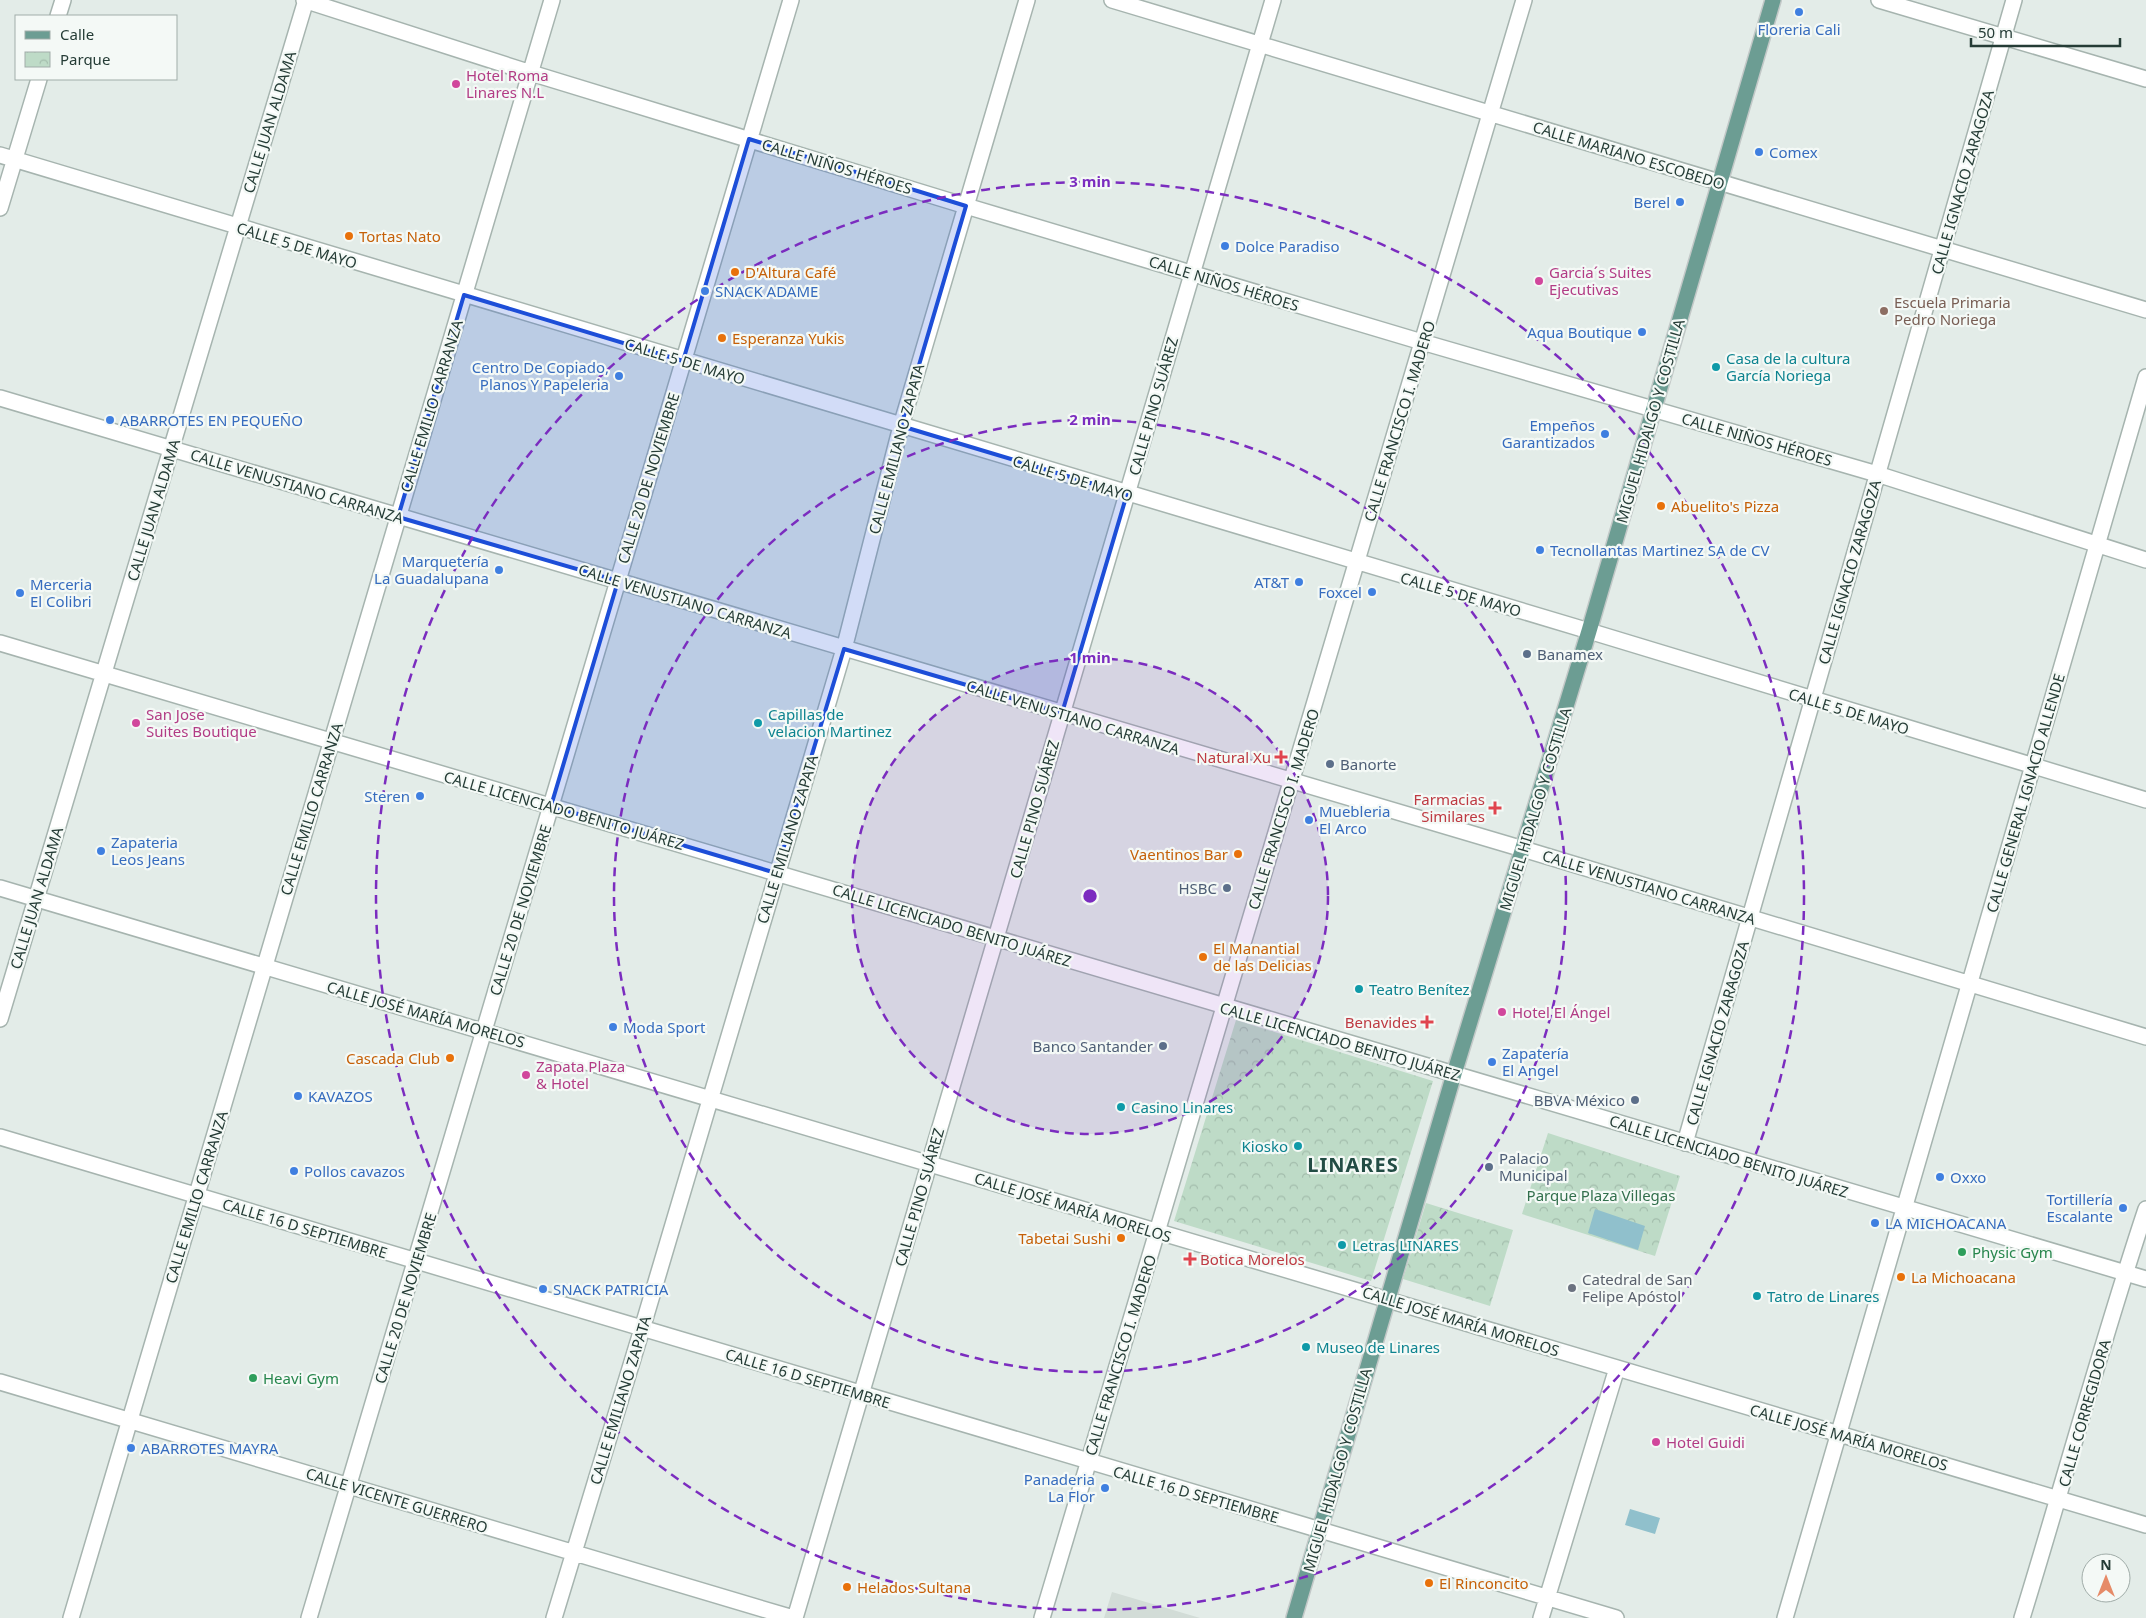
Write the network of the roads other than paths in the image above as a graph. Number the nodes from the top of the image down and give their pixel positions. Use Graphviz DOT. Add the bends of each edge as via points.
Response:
graph roads {
  1 [pos="63,0"];
  2 [pos="305,0"];
  3 [pos="552,0"];
  4 [pos="790,0"];
  5 [pos="1026,0"];
  6 [pos="1112,0"];
  7 [pos="1273,0"];
  8 [pos="1524,0"];
  9 [pos="1773,0"];
  10 [pos="1879,0"];
  11 [pos="2014,0"];
  12 [pos="58,15"];
  13 [pos="2003,37"];
  14 [pos="1260,45"];
  15 [pos="530,73"];
  16 [pos="2146,79"];
  17 [pos="39,80"];
  18 [pos="1490,113"];
  19 [pos="749,139"];
  20 [pos="7,157"];
  21 [pos="1719,181"];
  22 [pos="966,206"];
  23 [pos="0,208"];
  24 [pos="238,227"];
  25 [pos="1942,249"];
  26 [pos="1192,274"];
  27 [pos="464,295"];
  28 [pos="2146,310"];
  29 [pos="1422,342"];
  30 [pos="684,361"];
  31 [pos="2146,377"];
  32 [pos="0,398"];
  33 [pos="1653,409"];
  34 [pos="901,426"];
  35 [pos="171,449"];
  36 [pos="1878,474"];
  37 [pos="1127,494"];
  38 [pos="398,516"];
  39 [pos="2097,544"];
  40 [pos="2146,560"];
  41 [pos="1356,563"];
  42 [pos="618,581"];
  43 [pos="1589,631"];
  44 [pos="0,643"];
  45 [pos="844,649"];
  46 [pos="104,674"];
  47 [pos="1813,700"];
  48 [pos="1062,714"];
  49 [pos="332,741"];
  50 [pos="2033,766"];
  51 [pos="1291,782"];
  52 [pos="2146,800"];
  53 [pos="551,806"];
  54 [pos="1523,849"];
  55 [pos="776,873"];
  56 [pos="0,888"];
  57 [pos="36,898"];
  58 [pos="1750,918"];
  59 [pos="996,938"];
  60 [pos="265,967"];
  61 [pos="1970,983"];
  62 [pos="1224,1006"];
  63 [pos="0,1020"];
  64 [pos="484,1032"];
  65 [pos="2146,1037"];
  66 [pos="1454,1074"];
  67 [pos="710,1098"];
  68 [pos="0,1137"];
  69 [pos="1685,1143"];
  70 [pos="929,1164"];
  71 [pos="196,1195"];
  72 [pos="1904,1208"];
  73 [pos="2146,1208"];
  74 [pos="1157,1232"];
  75 [pos="416,1261"];
  76 [pos="2125,1272"];
  77 [pos="2146,1278"];
  78 [pos="1387,1298"];
  79 [pos="642,1329"];
  80 [pos="1617,1368"];
  81 [pos="0,1382"];
  82 [pos="861,1394"];
  83 [pos="129,1421"];
  84 [pos="1838,1434"];
  85 [pos="1088,1462"];
  86 [pos="348,1486"];
  87 [pos="2059,1499"];
  88 [pos="2146,1525"];
  89 [pos="1320,1530"];
  90 [pos="573,1553"];
  91 [pos="1548,1597"];
  92 [pos="71,1618"];
  93 [pos="309,1618"];
  94 [pos="554,1618"];
  95 [pos="794,1618"];
  96 [pos="1042,1618"];
  97 [pos="1294,1618"];
  98 [pos="1541,1618"];
  99 [pos="1616,1618"];
  100 [pos="1785,1618"];
  101 [pos="2022,1618"];
  1 -- 12 [label="street"];
  2 -- 15 [label="street, CALLE NIÑOS HÉROES"];
  2 -- 24 [label="street, CALLE JUAN ALDAMA"];
  3 -- 15 [label="street, CALLE EMILIO CARRANZA"];
  4 -- 19 [label="street, CALLE 20 DE NOVIEMBRE"];
  5 -- 22 [label="street, CALLE EMILIANO ZAPATA"];
  6 -- 14 [label="street, CALLE MARIANO ESCOBEDO"];
  7 -- 14 [label="street, CALLE PINO SUÁREZ"];
  8 -- 18 [label="street, CALLE FRANCISCO I. MADERO"];
  9 -- 21 [label="main road, MIGUEL HIDALGO Y COSTILLA"];
  10 -- 13 [label="street"];
  11 -- 13 [label="street, CALLE IGNACIO ZARAGOZA"];
  13 -- 16 [label="street"];
  13 -- 25 [label="street, CALLE IGNACIO ZARAGOZA"];
  14 -- 18 [label="street, CALLE MARIANO ESCOBEDO"];
  14 -- 26 [label="street, CALLE PINO SUÁREZ"];
  15 -- 19 [label="street, CALLE NIÑOS HÉROES"];
  15 -- 27 [label="street, CALLE EMILIO CARRANZA"];
  17 -- 20 [label="street"];
  18 -- 21 [label="street, CALLE MARIANO ESCOBEDO"];
  18 -- 29 [label="street, CALLE FRANCISCO I. MADERO"];
  19 -- 22 [label="street, CALLE NIÑOS HÉROES"];
  19 -- 30 [label="street, CALLE 20 DE NOVIEMBRE"];
  20 -- 23 [label="street"];
  20 -- 24 [label="street, CALLE 5 DE MAYO"];
  21 -- 25 [label="street, CALLE MARIANO ESCOBEDO"];
  21 -- 33 [label="main road, MIGUEL HIDALGO Y COSTILLA"];
  22 -- 26 [label="street, CALLE NIÑOS HÉROES"];
  22 -- 34 [label="street, CALLE EMILIANO ZAPATA"];
  24 -- 27 [label="street, CALLE 5 DE MAYO"];
  24 -- 35 [label="street, CALLE JUAN ALDAMA"];
  25 -- 28 [label="street, CALLE MARIANO ESCOBEDO"];
  25 -- 36 [label="street, CALLE IGNACIO ZARAGOZA"];
  26 -- 29 [label="street, CALLE NIÑOS HÉROES"];
  26 -- 37 [label="street, CALLE PINO SUÁREZ"];
  27 -- 30 [label="street, CALLE 5 DE MAYO"];
  27 -- 38 [label="street, CALLE EMILIO CARRANZA"];
  29 -- 33 [label="street, CALLE NIÑOS HÉROES"];
  29 -- 41 [label="street, CALLE FRANCISCO I. MADERO"];
  30 -- 34 [label="street, CALLE 5 DE MAYO"];
  30 -- 42 [label="street, CALLE 20 DE NOVIEMBRE"];
  31 -- 39 [label="street, CALLE GENERAL IGNACIO ALLENDE"];
  32 -- 35 [label="street, CALLE VENUSTIANO CARRANZA"];
  33 -- 36 [label="street, CALLE NIÑOS HÉROES"];
  33 -- 43 [label="main road, MIGUEL HIDALGO Y COSTILLA"];
  34 -- 37 [label="street, CALLE 5 DE MAYO"];
  34 -- 45 [label="street, CALLE EMILIANO ZAPATA"];
  35 -- 38 [label="street, CALLE VENUSTIANO CARRANZA"];
  35 -- 46 [label="street, CALLE JUAN ALDAMA"];
  36 -- 39 [label="street, CALLE NIÑOS HÉROES"];
  36 -- 47 [label="street, CALLE IGNACIO ZARAGOZA"];
  37 -- 41 [label="street, CALLE 5 DE MAYO"];
  37 -- 48 [label="street, CALLE PINO SUÁREZ"];
  38 -- 42 [label="street, CALLE VENUSTIANO CARRANZA"];
  38 -- 49 [label="street, CALLE EMILIO CARRANZA"];
  39 -- 40 [label="street, CALLE NIÑOS HÉROES"];
  39 -- 50 [label="street, CALLE GENERAL IGNACIO ALLENDE"];
  41 -- 43 [label="street, CALLE 5 DE MAYO"];
  41 -- 51 [label="street, CALLE FRANCISCO I. MADERO"];
  42 -- 45 [label="street, CALLE VENUSTIANO CARRANZA"];
  42 -- 53 [label="street, CALLE 20 DE NOVIEMBRE"];
  43 -- 47 [label="street, CALLE 5 DE MAYO"];
  43 -- 54 [label="main road, MIGUEL HIDALGO Y COSTILLA"];
  44 -- 46 [label="street, CALLE LICENCIADO BENITO JUÁREZ"];
  45 -- 48 [label="street, CALLE VENUSTIANO CARRANZA"];
  45 -- 55 [label="street, CALLE EMILIANO ZAPATA"];
  46 -- 49 [label="street, CALLE LICENCIADO BENITO JUÁREZ"];
  46 -- 57 [label="street, CALLE JUAN ALDAMA"];
  47 -- 50 [label="street, CALLE 5 DE MAYO"];
  47 -- 58 [label="street, CALLE IGNACIO ZARAGOZA"];
  48 -- 51 [label="street, CALLE VENUSTIANO CARRANZA"];
  48 -- 59 [label="street, CALLE PINO SUÁREZ"];
  49 -- 53 [label="street, CALLE LICENCIADO BENITO JUÁREZ"];
  49 -- 60 [label="street, CALLE EMILIO CARRANZA"];
  50 -- 52 [label="street, CALLE 5 DE MAYO"];
  50 -- 61 [label="street, CALLE GENERAL IGNACIO ALLENDE"];
  51 -- 54 [label="street, CALLE VENUSTIANO CARRANZA"];
  51 -- 62 [label="street, CALLE FRANCISCO I. MADERO"];
  53 -- 55 [label="street, CALLE LICENCIADO BENITO JUÁREZ"];
  53 -- 64 [label="street, CALLE 20 DE NOVIEMBRE"];
  54 -- 58 [label="street, CALLE VENUSTIANO CARRANZA"];
  54 -- 66 [label="main road, MIGUEL HIDALGO Y COSTILLA"];
  55 -- 59 [label="street, CALLE LICENCIADO BENITO JUÁREZ"];
  55 -- 67 [label="street, CALLE EMILIANO ZAPATA"];
  56 -- 57 [label="street, CALLE JOSÉ MARÍA MORELOS"];
  57 -- 60 [label="street, CALLE JOSÉ MARÍA MORELOS"];
  57 -- 63 [label="street, CALLE JUAN ALDAMA"];
  58 -- 61 [label="street, CALLE VENUSTIANO CARRANZA"];
  58 -- 69 [label="street, CALLE IGNACIO ZARAGOZA"];
  59 -- 62 [label="street, CALLE LICENCIADO BENITO JUÁREZ"];
  59 -- 70 [label="street, CALLE PINO SUÁREZ"];
  60 -- 64 [label="street, CALLE JOSÉ MARÍA MORELOS"];
  60 -- 71 [label="street, CALLE EMILIO CARRANZA"];
  61 -- 65 [label="street, CALLE VENUSTIANO CARRANZA"];
  61 -- 72 [label="street, CALLE GENERAL IGNACIO ALLENDE"];
  62 -- 66 [label="street, CALLE LICENCIADO BENITO JUÁREZ"];
  62 -- 74 [label="street, CALLE FRANCISCO I. MADERO"];
  64 -- 67 [label="street, CALLE JOSÉ MARÍA MORELOS"];
  64 -- 75 [label="street, CALLE 20 DE NOVIEMBRE"];
  66 -- 69 [label="street, CALLE LICENCIADO BENITO JUÁREZ"];
  66 -- 78 [label="main road, MIGUEL HIDALGO Y COSTILLA"];
  67 -- 70 [label="street, CALLE JOSÉ MARÍA MORELOS"];
  67 -- 79 [label="street, CALLE EMILIANO ZAPATA"];
  68 -- 71 [label="street, CALLE 16 D SEPTIEMBRE"];
  69 -- 72 [label="street, CALLE LICENCIADO BENITO JUÁREZ"];
  70 -- 74 [label="street, CALLE JOSÉ MARÍA MORELOS"];
  70 -- 82 [label="street, CALLE PINO SUÁREZ"];
  71 -- 75 [label="street, CALLE 16 D SEPTIEMBRE"];
  71 -- 83 [label="street, CALLE EMILIO CARRANZA"];
  72 -- 76 [label="street, CALLE LICENCIADO BENITO JUÁREZ"];
  72 -- 84 [label="street, CALLE GENERAL IGNACIO ALLENDE"];
  73 -- 76 [label="street, CALLE CORREGIDORA"];
  74 -- 78 [label="street, CALLE JOSÉ MARÍA MORELOS"];
  74 -- 85 [label="street, CALLE FRANCISCO I. MADERO"];
  75 -- 79 [label="street, CALLE 16 D SEPTIEMBRE"];
  75 -- 86 [label="street, CALLE 20 DE NOVIEMBRE"];
  76 -- 77 [label="street, CALLE LICENCIADO BENITO JUÁREZ"];
  76 -- 87 [label="street, CALLE CORREGIDORA"];
  78 -- 80 [label="street, CALLE JOSÉ MARÍA MORELOS"];
  78 -- 89 [label="main road, MIGUEL HIDALGO Y COSTILLA"];
  79 -- 82 [label="street, CALLE 16 D SEPTIEMBRE"];
  79 -- 90 [label="street, CALLE EMILIANO ZAPATA"];
  80 -- 84 [label="street, CALLE JOSÉ MARÍA MORELOS"];
  80 -- 91 [label="street"];
  81 -- 83 [label="street, CALLE VICENTE GUERRERO"];
  82 -- 85 [label="street, CALLE 16 D SEPTIEMBRE"];
  82 -- 95 [label="street, CALLE PINO SUÁREZ"];
  83 -- 86 [label="street, CALLE VICENTE GUERRERO"];
  83 -- 92 [label="street, CALLE EMILIO CARRANZA"];
  84 -- 87 [label="street, CALLE JOSÉ MARÍA MORELOS"];
  84 -- 100 [label="street"];
  85 -- 89 [label="street, CALLE 16 D SEPTIEMBRE"];
  85 -- 96 [label="street, CALLE FRANCISCO I. MADERO"];
  86 -- 90 [label="street, CALLE VICENTE GUERRERO"];
  86 -- 93 [label="street, CALLE 20 DE NOVIEMBRE"];
  87 -- 88 [label="street, CALLE JOSÉ MARÍA MORELOS"];
  87 -- 101 [label="street, CALLE CORREGIDORA"];
  89 -- 91 [label="street, CALLE 16 D SEPTIEMBRE"];
  89 -- 97 [label="main road, MIGUEL HIDALGO Y COSTILLA"];
  90 -- 94 [label="street, CALLE EMILIANO ZAPATA"];
  90 -- 95 [label="street, CALLE VICENTE GUERRERO"];
  91 -- 98 [label="street"];
  91 -- 99 [label="street, CALLE 16 D SEPTIEMBRE"];
}
